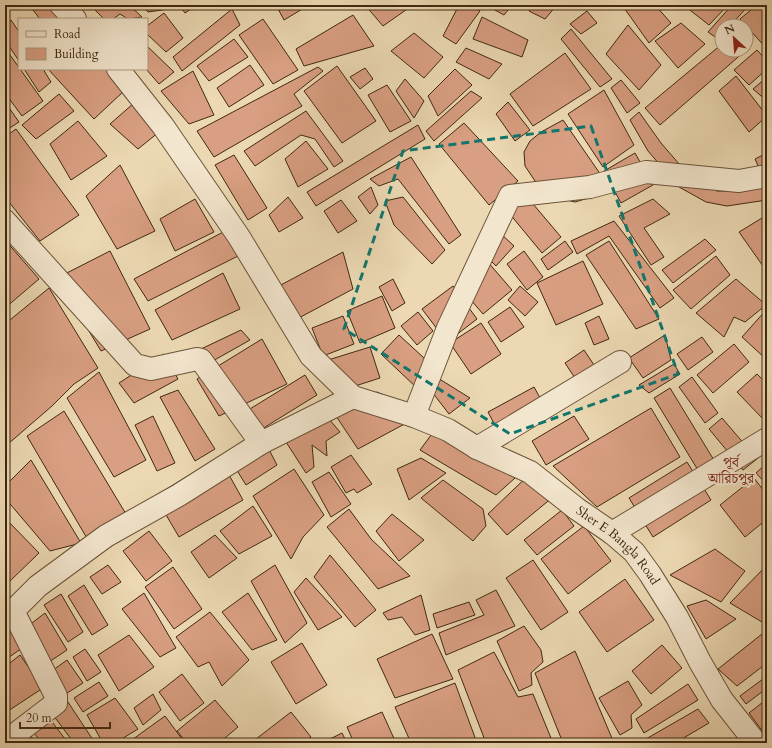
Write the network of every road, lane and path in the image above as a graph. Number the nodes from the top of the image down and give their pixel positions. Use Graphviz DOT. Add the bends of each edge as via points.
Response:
graph roads {
  1 [pos="61,5"];
  2 [pos="74,18"];
  3 [pos="119,70"];
  4 [pos="767,176"];
  5 [pos="5,221"];
  6 [pos="620,362"];
  7 [pos="353,398"];
  8 [pos="414,416"];
  9 [pos="767,439"];
  10 [pos="261,443"];
  11 [pos="476,448"];
  12 [pos="612,533"];
  13 [pos="5,742"];
  14 [pos="756,743"];
  1 -- 2 [label="street"];
  3 -- 7 [label="street" via="163,126 239,237 311,356"];
  4 -- 8 [label="street" via="739,181 646,172 590,187 510,196 448,328"];
  5 -- 10 [label="street" via="135,365 151,369 201,360"];
  6 -- 11 [label="street"];
  7 -- 8 [label="street, Sher E Bangla Road"];
  7 -- 10 [label="street"];
  8 -- 11 [label="street, Sher E Bangla Road" via="448,430"];
  9 -- 12 [label="street"];
  10 -- 13 [label="street" via="179,495 106,536 38,586 12,611 56,696 56,703"];
  11 -- 12 [label="street, Sher E Bangla Road" via="530,472"];
  12 -- 14 [label="street, Sher E Bangla Road" via="634,552 650,574 677,617 722,700"];
}
